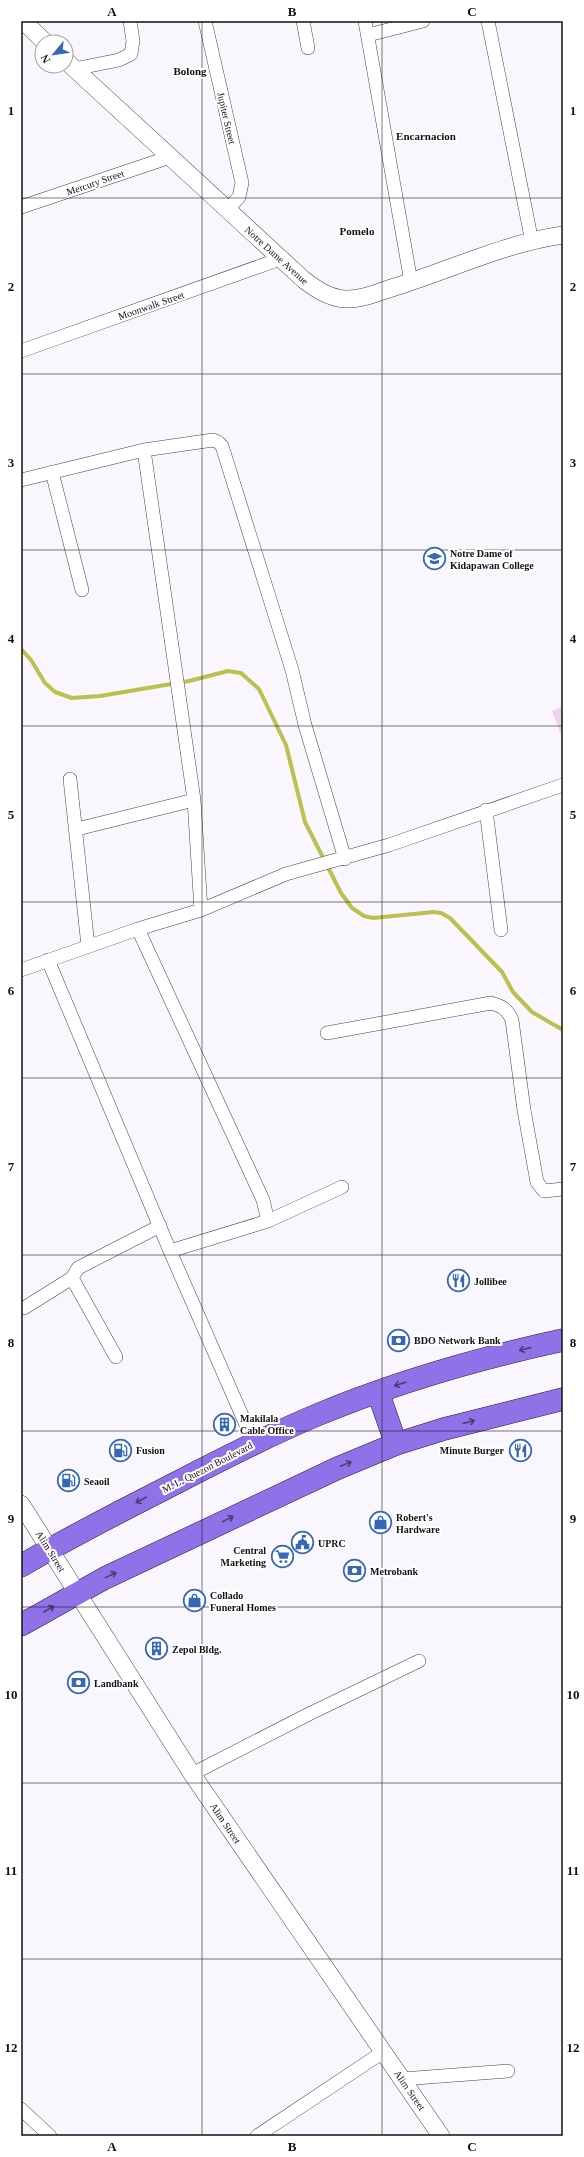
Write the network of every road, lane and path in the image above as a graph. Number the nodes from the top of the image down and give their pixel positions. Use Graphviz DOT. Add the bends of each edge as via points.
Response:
graph roads {
  1 [pos="23,21"];
  2 [pos="130,21"];
  3 [pos="205,21"];
  4 [pos="303,21"];
  5 [pos="365,21"];
  6 [pos="423,21"];
  7 [pos="488,21"];
  8 [pos="37,34"];
  9 [pos="368,35"];
  10 [pos="308,48"];
  11 [pos="74,65"];
  12 [pos="74,69"];
  13 [pos="170,157"];
  14 [pos="21,207"];
  15 [pos="227,210"];
  16 [pos="563,235"];
  17 [pos="532,242"];
  18 [pos="280,259"];
  19 [pos="410,282"];
  20 [pos="21,350"];
  21 [pos="144,450"];
  22 [pos="52,472"];
  23 [pos="21,480"];
  24 [pos="82,590"];
  25 [pos="70,779"];
  26 [pos="563,785"];
  27 [pos="194,800"];
  28 [pos="486,810"];
  29 [pos="76,829"];
  30 [pos="340,860"];
  31 [pos="201,910"];
  32 [pos="138,929"];
  33 [pos="502,930"];
  34 [pos="88,946"];
  35 [pos="48,960"];
  36 [pos="21,970"];
  37 [pos="327,1033"];
  38 [pos="342,1187"];
  39 [pos="563,1189"];
  40 [pos="268,1221"];
  41 [pos="160,1226"];
  42 [pos="170,1251"];
  43 [pos="72,1278"];
  44 [pos="24,1308"];
  45 [pos="563,1340"];
  46 [pos="116,1357"];
  47 [pos="378,1392"];
  48 [pos="563,1399"];
  49 [pos="254,1443"];
  50 [pos="396,1444"];
  51 [pos="21,1504"];
  52 [pos="49,1549"];
  53 [pos="21,1566"];
  54 [pos="77,1593"];
  55 [pos="21,1625"];
  56 [pos="419,1661"];
  57 [pos="192,1774"];
  58 [pos="383,2052"];
  59 [pos="508,2071"];
  60 [pos="402,2079"];
  61 [pos="21,2109"];
  62 [pos="50,2136"];
  63 [pos="257,2136"];
  64 [pos="441,2136"];
  1 -- 8 [label="street"];
  2 -- 11 [label="street" via="133,40 131,54 119,60"];
  3 -- 15 [label="street, Jupiter Street" via="242,183 239,197"];
  4 -- 10 [label="street"];
  5 -- 9 [label="street"];
  6 -- 9 [label="street"];
  7 -- 17 [label="street"];
  9 -- 19 [label="street"];
  12 -- 13 [label="street, Notre Dame Avenue"];
  13 -- 14 [label="street, Mercury Street"];
  13 -- 15 [label="street, Notre Dame Avenue"];
  15 -- 18 [label="street, Notre Dame Avenue"];
  16 -- 17 [label="street, Notre Dame Avenue"];
  17 -- 19 [label="street, Notre Dame Avenue"];
  18 -- 19 [label="street, Notre Dame Avenue" via="318,290 344,299"];
  18 -- 20 [label="street, Moonwalk Street"];
  21 -- 22 [label="street"];
  21 -- 27 [label="street"];
  21 -- 30 [label="street" via="212,440 222,446 292,670"];
  22 -- 23 [label="street"];
  22 -- 24 [label="street"];
  25 -- 29 [label="street"];
  26 -- 28 [label="street"];
  27 -- 29 [label="street"];
  27 -- 31 [label="street"];
  28 -- 30 [label="street"];
  28 -- 33 [label="street"];
  29 -- 34 [label="street"];
  30 -- 31 [label="street" via="263,883"];
  31 -- 32 [label="street"];
  32 -- 34 [label="street"];
  32 -- 40 [label="street" via="263,1200"];
  34 -- 35 [label="street"];
  35 -- 36 [label="street"];
  35 -- 41 [label="street"];
  37 -- 39 [label="street" via="491,1003 502,1006 512,1020 537,1182 544,1191"];
  38 -- 40 [label="street"];
  40 -- 42 [label="street"];
  41 -- 42 [label="street"];
  41 -- 43 [label="street" via="78,1268"];
  42 -- 49 [label="street"];
  43 -- 44 [label="street"];
  43 -- 46 [label="street"];
  45 -- 47 [label="highway, M. L. Quezon Boulevard, one-way" via="500,1355"];
  47 -- 49 [label="highway, M. L. Quezon Boulevard"];
  47 -- 50 [label="highway"];
  50 -- 48 [label="highway, one-way" via="486,1417"];
  49 -- 52 [label="highway, M. L. Quezon Boulevard, one-way"];
  54 -- 50 [label="highway, one-way" via="276,1496"];
  51 -- 52 [label="street, Alim Street"];
  52 -- 53 [label="highway, M. L. Quezon Boulevard"];
  52 -- 54 [label="street, Alim Street"];
  55 -- 54 [label="highway, one-way"];
  54 -- 57 [label="street, Alim Street"];
  56 -- 57 [label="street" via="308,1714"];
  57 -- 58 [label="street, Alim Street"];
  58 -- 60 [label="street, Alim Street"];
  58 -- 63 [label="street"];
  59 -- 60 [label="street"];
  60 -- 64 [label="street, Alim Street"];
  61 -- 62 [label="street"];
}
